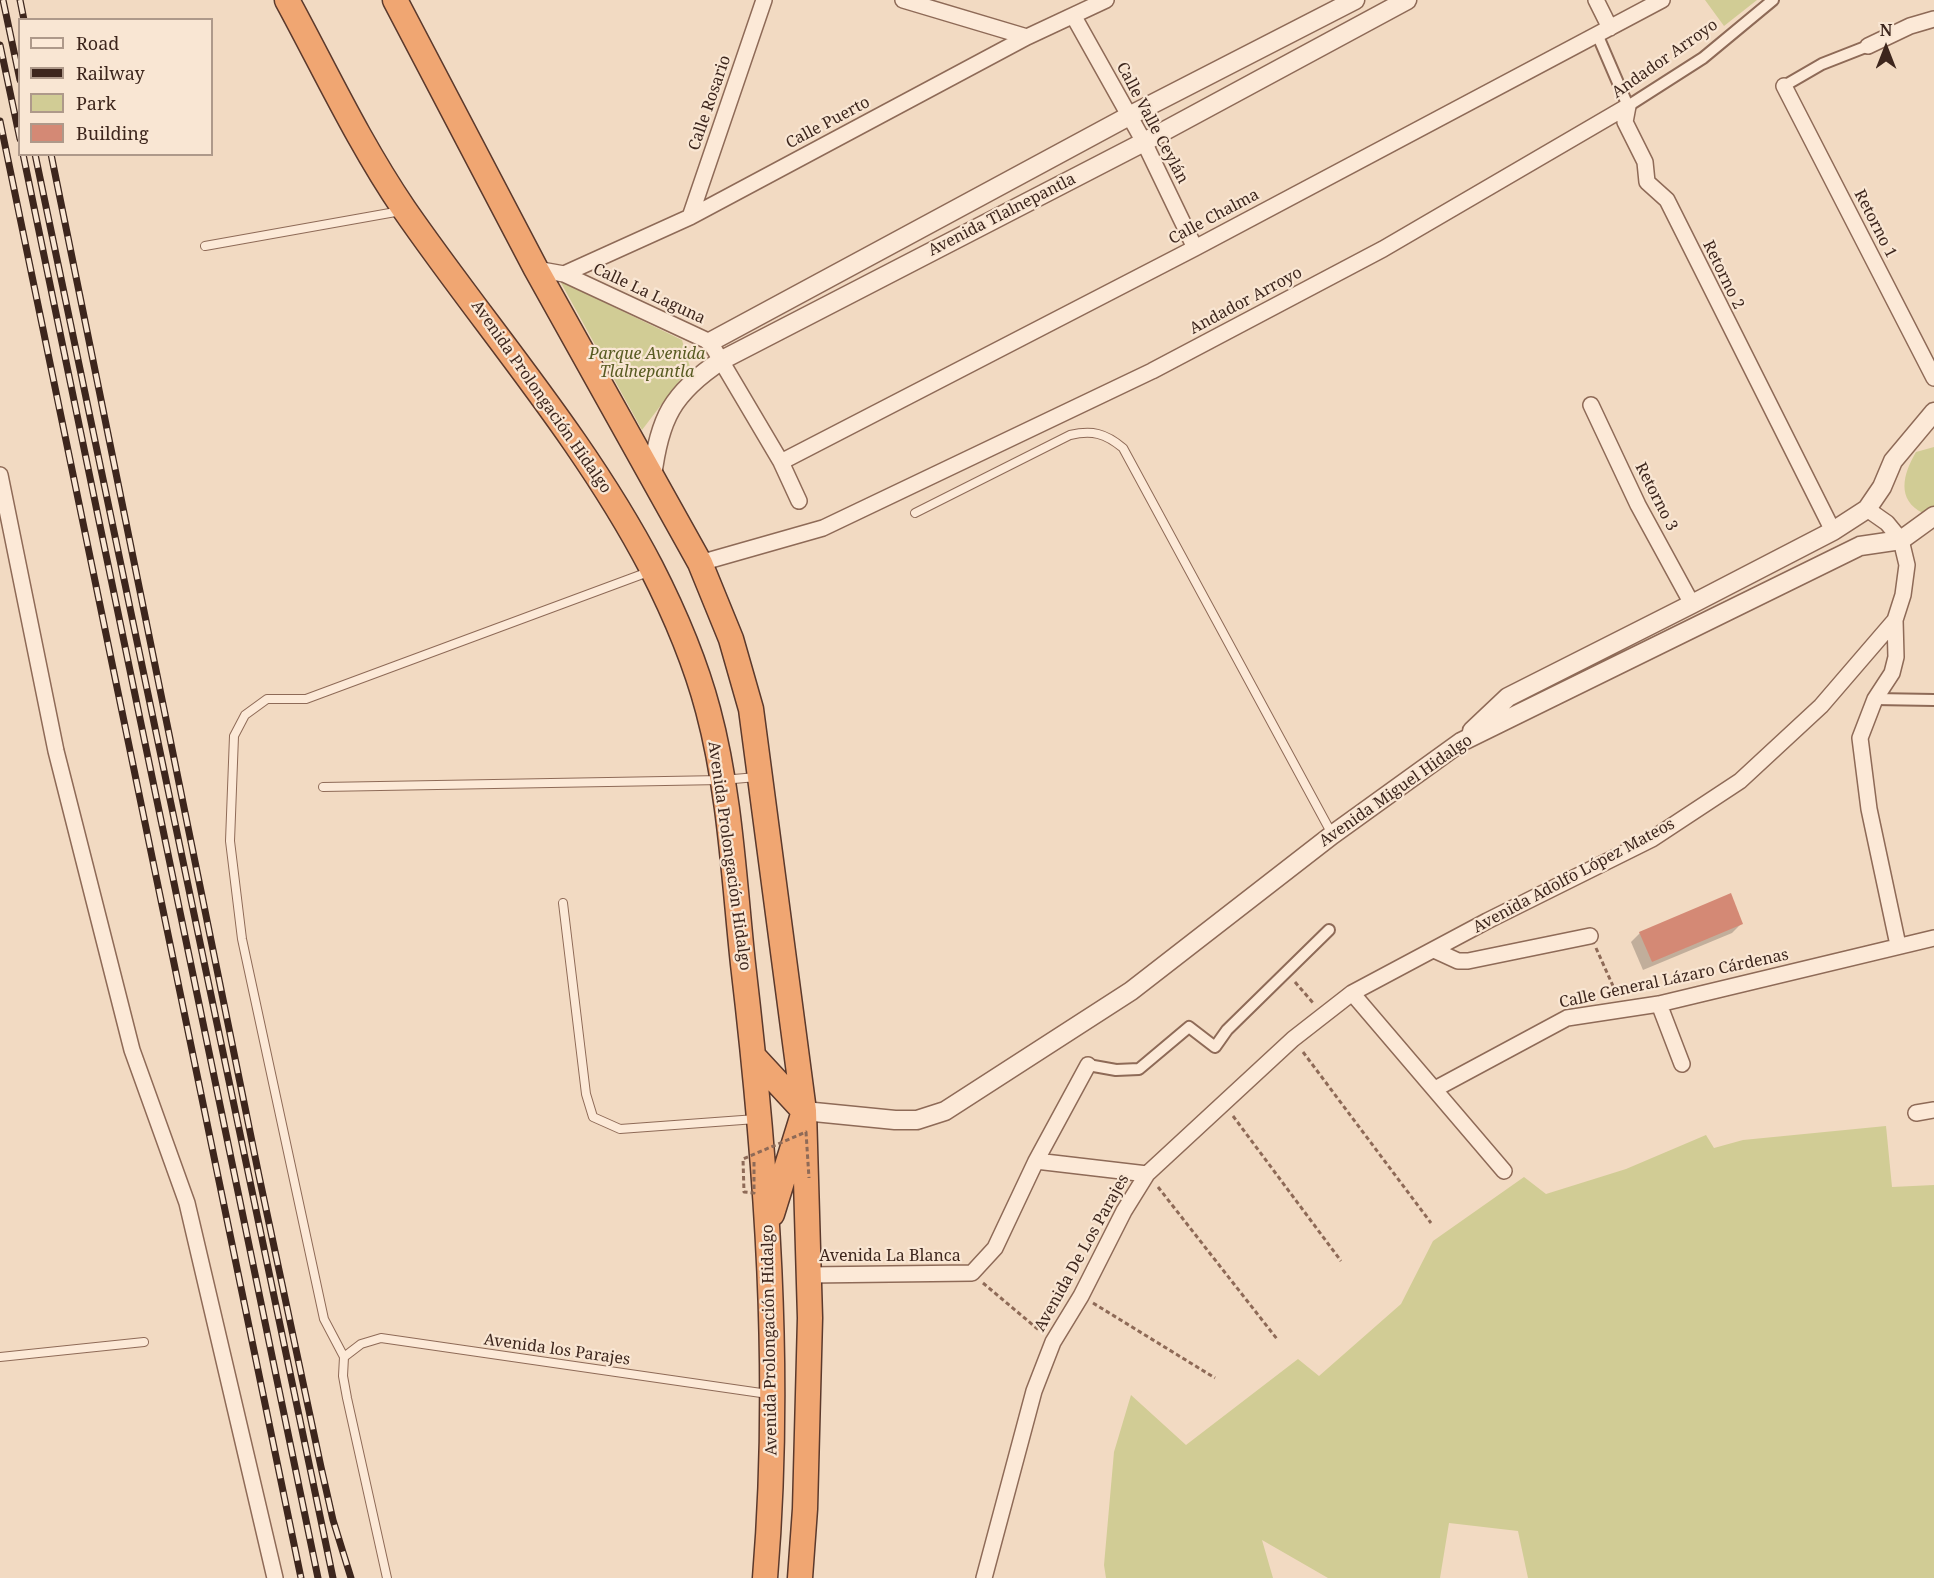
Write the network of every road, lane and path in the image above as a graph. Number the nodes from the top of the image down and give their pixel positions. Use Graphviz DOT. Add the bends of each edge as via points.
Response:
graph roads {
  1 [pos="287,0"];
  2 [pos="395,0"];
  3 [pos="411,0"];
  4 [pos="764,0"];
  5 [pos="903,0"];
  6 [pos="1106,0"];
  7 [pos="1354,0"];
  8 [pos="1407,0"];
  9 [pos="1596,0"];
  10 [pos="1662,0"];
  11 [pos="1773,0"];
  12 [pos="1074,17"];
  13 [pos="1934,19"];
  14 [pos="409,24"];
  15 [pos="1603,31"];
  16 [pos="1028,37"];
  17 [pos="1868,46"];
  18 [pos="1784,86"];
  19 [pos="1628,106"];
  20 [pos="1129,116"];
  21 [pos="1144,142"];
  22 [pos="405,210"];
  23 [pos="690,217"];
  24 [pos="205,246"];
  25 [pos="1195,248"];
  26 [pos="536,269"];
  27 [pos="564,274"];
  28 [pos="710,342"];
  29 [pos="722,360"];
  30 [pos="1934,378"];
  31 [pos="1591,405"];
  32 [pos="1934,412"];
  33 [pos="781,462"];
  34 [pos="0,475"];
  35 [pos="652,477"];
  36 [pos="799,501"];
  37 [pos="1868,509"];
  38 [pos="915,513"];
  39 [pos="1934,516"];
  40 [pos="1833,531"];
  41 [pos="1900,540"];
  42 [pos="700,563"];
  43 [pos="653,571"];
  44 [pos="1692,604"];
  45 [pos="1895,620"];
  46 [pos="1875,699"];
  47 [pos="1934,700"];
  48 [pos="1461,742"];
  49 [pos="762,776"];
  50 [pos="722,780"];
  51 [pos="323,787"];
  52 [pos="1332,835"];
  53 [pos="563,903"];
  54 [pos="1329,930"];
  55 [pos="1590,936"];
  56 [pos="1934,938"];
  57 [pos="1898,945"];
  58 [pos="1434,950"];
  59 [pos="1286,971"];
  60 [pos="1352,993"];
  61 [pos="1594,999"];
  62 [pos="1659,1004"];
  63 [pos="1324,1015"];
  64 [pos="1293,1039"];
  65 [pos="755,1058"];
  66 [pos="1682,1064"];
  67 [pos="1088,1065"];
  68 [pos="1435,1089"];
  69 [pos="1222,1102"];
  70 [pos="1934,1110"];
  71 [pos="804,1111"];
  72 [pos="1916,1113"];
  73 [pos="761,1119"];
  74 [pos="1036,1161"];
  75 [pos="753,1162"];
  76 [pos="1504,1171"];
  77 [pos="1147,1174"];
  78 [pos="809,1178"];
  79 [pos="769,1222"];
  80 [pos="1431,1223"];
  81 [pos="1341,1261"];
  82 [pos="972,1274"];
  83 [pos="809,1275"];
  84 [pos="1082,1296"];
  85 [pos="1277,1339"];
  86 [pos="144,1342"];
  87 [pos="1053,1342"];
  88 [pos="0,1357"];
  89 [pos="344,1358"];
  90 [pos="1215,1378"];
  91 [pos="771,1395"];
  92 [pos="771,1507"];
  93 [pos="805,1509"];
  94 [pos="275,1578"];
  95 [pos="387,1578"];
  96 [pos="765,1578"];
  97 [pos="800,1578"];
  98 [pos="984,1578"];
  1 -- 22 [label="highway, Avenida Prolongación Hidalgo" via="380,172"];
  2 -- 14 [label="highway, Avenida Prolongación Hidalgo"];
  3 -- 14 [label="highway"];
  4 -- 23 [label="street, Calle Rosario"];
  5 -- 16 [label="street"];
  6 -- 12 [label="street, Calle Puerto"];
  7 -- 20 [label="street, Avenida Tlalnepantla"];
  8 -- 21 [label="street, Avenida Tlalnepantla"];
  9 -- 15 [label="street"];
  10 -- 15 [label="street, Calle Chalma"];
  11 -- 19 [label="street, Andador Arroyo" via="1703,57"];
  12 -- 16 [label="street, Calle Puerto"];
  12 -- 20 [label="street, Calle Valle Ceylán"];
  13 -- 17 [label="street"];
  14 -- 26 [label="highway, Avenida Prolongación Hidalgo"];
  15 -- 19 [label="street, Retorno 2"];
  15 -- 25 [label="street, Calle Chalma"];
  16 -- 23 [label="street, Calle Puerto"];
  17 -- 18 [label="street" via="1822,64"];
  18 -- 30 [label="street, Retorno 1"];
  19 -- 40 [label="street, Retorno 2" via="1625,122 1645,162 1647,182 1667,200"];
  19 -- 42 [label="street, Andador Arroyo" via="1383,249 1152,371 823,528"];
  20 -- 21 [label="street, Calle Valle Ceylán"];
  20 -- 28 [label="street, Avenida Tlalnepantla"];
  21 -- 25 [label="street, Calle Valle Ceylán"];
  21 -- 29 [label="street, Avenida Tlalnepantla"];
  22 -- 24 [label="lane"];
  22 -- 43 [label="highway, Avenida Prolongación Hidalgo" via="606,485"];
  23 -- 27 [label="street, Calle Puerto"];
  25 -- 33 [label="street, Calle Chalma"];
  26 -- 27 [label="street, Calle La Laguna"];
  26 -- 35 [label="highway, Avenida Prolongación Hidalgo"];
  27 -- 28 [label="street, Calle La Laguna"];
  28 -- 29 [label="street, Calle La Laguna"];
  29 -- 33 [label="street, Calle La Laguna"];
  29 -- 35 [label="street, Avenida Tlalnepantla" via="700,374 666,413 656,443"];
  31 -- 44 [label="street, Retorno 3" via="1638,505"];
  32 -- 37 [label="street" via="1893,461"];
  33 -- 36 [label="street, Calle La Laguna"];
  34 -- 94 [label="street" via="59,762 132,1050 188,1203"];
  35 -- 42 [label="highway, Avenida Prolongación Hidalgo"];
  37 -- 40 [label="street"];
  37 -- 41 [label="street" via="1887,523"];
  38 -- 52 [label="lane" via="1070,435 1090,431 1110,437 1123,448"];
  39 -- 41 [label="street"];
  40 -- 44 [label="street"];
  41 -- 45 [label="street, Avenida Adolfo López Mateos" via="1907,566"];
  41 -- 48 [label="street, Avenida Miguel Hidalgo" via="1860,546"];
  42 -- 49 [label="highway, Avenida Prolongación Hidalgo" via="731,639 751,709"];
  43 -- 50 [label="highway, Avenida Prolongación Hidalgo" via="699,681"];
  43 -- 89 [label="lane" via="306,699 267,699 245,715 234,736 230,841 242,939 324,1319"];
  44 -- 48 [label="street" via="1508,697"];
  45 -- 46 [label="street" via="1896,657 1892,673"];
  45 -- 58 [label="street, Avenida Adolfo López Mateos" via="1821,706 1740,782 1652,839"];
  46 -- 47 [label="street"];
  46 -- 57 [label="street" via="1860,738 1869,809"];
  48 -- 52 [label="street, Avenida Miguel Hidalgo"];
  49 -- 50 [label="lane"];
  49 -- 71 [label="highway, Avenida Prolongación Hidalgo"];
  50 -- 51 [label="lane"];
  50 -- 65 [label="highway, Avenida Prolongación Hidalgo"];
  52 -- 71 [label="street, Avenida Miguel Hidalgo" via="1131,991 945,1111 917,1120"];
  53 -- 73 [label="lane" via="592,1117 620,1129"];
  54 -- 59 [label="street"];
  55 -- 58 [label="street" via="1468,961 1458,961"];
  55 -- 61 [label="path" via="1612,986"];
  56 -- 57 [label="street, Calle General Lázaro Cárdenas"];
  57 -- 62 [label="street, Calle General Lázaro Cárdenas" via="1754,984"];
  58 -- 60 [label="street, Avenida Adolfo López Mateos"];
  59 -- 63 [label="path"];
  59 -- 67 [label="street" via="1215,1047 1189,1027 1138,1069"];
  60 -- 63 [label="street, Avenida De Los Parajes"];
  60 -- 68 [label="street"];
  62 -- 66 [label="street"];
  62 -- 68 [label="street, Calle General Lázaro Cárdenas" via="1566,1018"];
  63 -- 64 [label="street, Avenida De Los Parajes"];
  64 -- 69 [label="street, Avenida De Los Parajes"];
  64 -- 80 [label="path"];
  65 -- 71 [label="highway"];
  65 -- 73 [label="highway, Avenida Prolongación Hidalgo"];
  67 -- 74 [label="street"];
  68 -- 76 [label="street"];
  69 -- 77 [label="street, Avenida De Los Parajes"];
  69 -- 81 [label="path"];
  70 -- 72 [label="street"];
  71 -- 79 [label="highway"];
  71 -- 83 [label="highway, Avenida Prolongación Hidalgo"];
  73 -- 79 [label="highway, Avenida Prolongación Hidalgo"];
  74 -- 77 [label="street"];
  74 -- 82 [label="street" via="995,1248"];
  75 -- 78 [label="path, bridge" via="754,1193 744,1192 743,1159 806,1132"];
  77 -- 84 [label="street, Avenida De Los Parajes"];
  77 -- 85 [label="path"];
  79 -- 91 [label="highway, Avenida Prolongación Hidalgo"];
  82 -- 83 [label="street, Avenida La Blanca"];
  82 -- 87 [label="path"];
  83 -- 93 [label="highway, Avenida Prolongación Hidalgo"];
  84 -- 87 [label="street, Avenida De Los Parajes"];
  84 -- 90 [label="path"];
  86 -- 88 [label="lane"];
  87 -- 98 [label="street, Avenida De Los Parajes" via="1022,1435"];
  89 -- 91 [label="lane, Avenida los Parajes" via="360,1344 381,1338"];
  89 -- 95 [label="lane" via="347,1398"];
  91 -- 92 [label="highway, Avenida Prolongación Hidalgo"];
  92 -- 93 [label="highway"];
  92 -- 96 [label="highway, Avenida Prolongación Hidalgo"];
  93 -- 97 [label="highway, Avenida Prolongación Hidalgo"];
}
